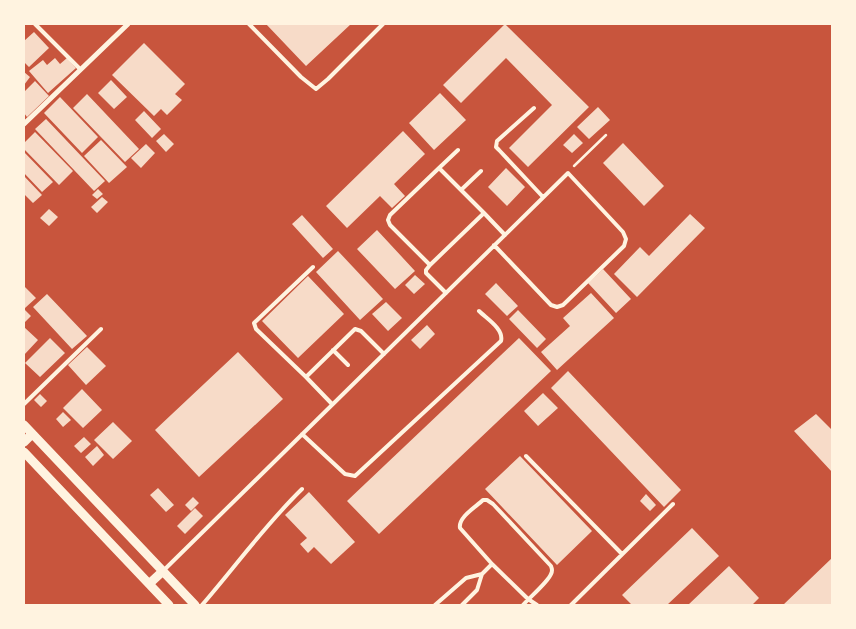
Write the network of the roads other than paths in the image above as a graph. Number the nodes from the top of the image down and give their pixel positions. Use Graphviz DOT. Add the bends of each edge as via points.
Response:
graph roads {
  1 [pos="36,24"];
  2 [pos="128,24"];
  3 [pos="249,24"];
  4 [pos="383,24"];
  5 [pos="80,69"];
  6 [pos="534,108"];
  7 [pos="24,124"];
  8 [pos="458,150"];
  9 [pos="440,168"];
  10 [pos="481,171"];
  11 [pos="462,190"];
  12 [pos="544,197"];
  13 [pos="484,213"];
  14 [pos="505,235"];
  15 [pos="494,245"];
  16 [pos="430,265"];
  17 [pos="313,267"];
  18 [pos="446,293"];
  19 [pos="479,311"];
  20 [pos="101,329"];
  21 [pos="333,350"];
  22 [pos="384,354"];
  23 [pos="348,365"];
  24 [pos="306,377"];
  25 [pos="24,404"];
  26 [pos="332,404"];
  27 [pos="24,425"];
  28 [pos="32,434"];
  29 [pos="302,434"];
  30 [pos="24,442"];
  31 [pos="24,452"];
  32 [pos="526,456"];
  33 [pos="302,489"];
  34 [pos="673,504"];
  35 [pos="622,554"];
  36 [pos="492,564"];
  37 [pos="163,571"];
  38 [pos="482,574"];
  39 [pos="149,584"];
  40 [pos="528,599"];
  41 [pos="169,605"];
  42 [pos="195,605"];
  43 [pos="202,605"];
  44 [pos="436,605"];
  45 [pos="462,605"];
  46 [pos="524,605"];
  47 [pos="537,605"];
  48 [pos="571,605"];
  1 -- 5 [label="lane"];
  2 -- 5 [label="street"];
  3 -- 4 [label="lane" via="316,89"];
  5 -- 7 [label="street"];
  6 -- 12 [label="lane" via="496,144"];
  8 -- 9 [label="lane"];
  9 -- 11 [label="lane"];
  9 -- 16 [label="lane" via="388,220"];
  10 -- 11 [label="lane"];
  11 -- 13 [label="lane"];
  12 -- 14 [label="lane"];
  12 -- 15 [label="lane" via="568,172 623,232 624,246 563,305 557,307 551,305"];
  13 -- 14 [label="lane"];
  13 -- 16 [label="lane"];
  14 -- 15 [label="lane"];
  15 -- 18 [label="lane"];
  16 -- 18 [label="lane" via="426,273"];
  17 -- 24 [label="lane" via="254,323 256,329"];
  18 -- 22 [label="lane"];
  19 -- 29 [label="lane" via="499,331 501,341 356,476 345,474"];
  20 -- 25 [label="lane"];
  21 -- 22 [label="lane" via="357,329"];
  21 -- 23 [label="lane"];
  21 -- 24 [label="lane"];
  22 -- 26 [label="lane"];
  24 -- 26 [label="lane"];
  26 -- 29 [label="lane"];
  27 -- 28 [label="street"];
  28 -- 30 [label="street"];
  28 -- 37 [label="street"];
  29 -- 37 [label="lane"];
  31 -- 39 [label="street"];
  32 -- 35 [label="lane"];
  33 -- 43 [label="lane"];
  34 -- 35 [label="lane"];
  35 -- 48 [label="lane"];
  36 -- 38 [label="lane"];
  36 -- 40 [label="lane"];
  36 -- 40 [label="lane" via="459,525 484,500 493,504 551,566 552,573"];
  37 -- 39 [label="street"];
  37 -- 42 [label="street"];
  38 -- 44 [label="lane" via="466,578"];
  38 -- 45 [label="lane" via="477,590"];
  39 -- 41 [label="street"];
  40 -- 46 [label="lane"];
  40 -- 47 [label="lane"];
}
